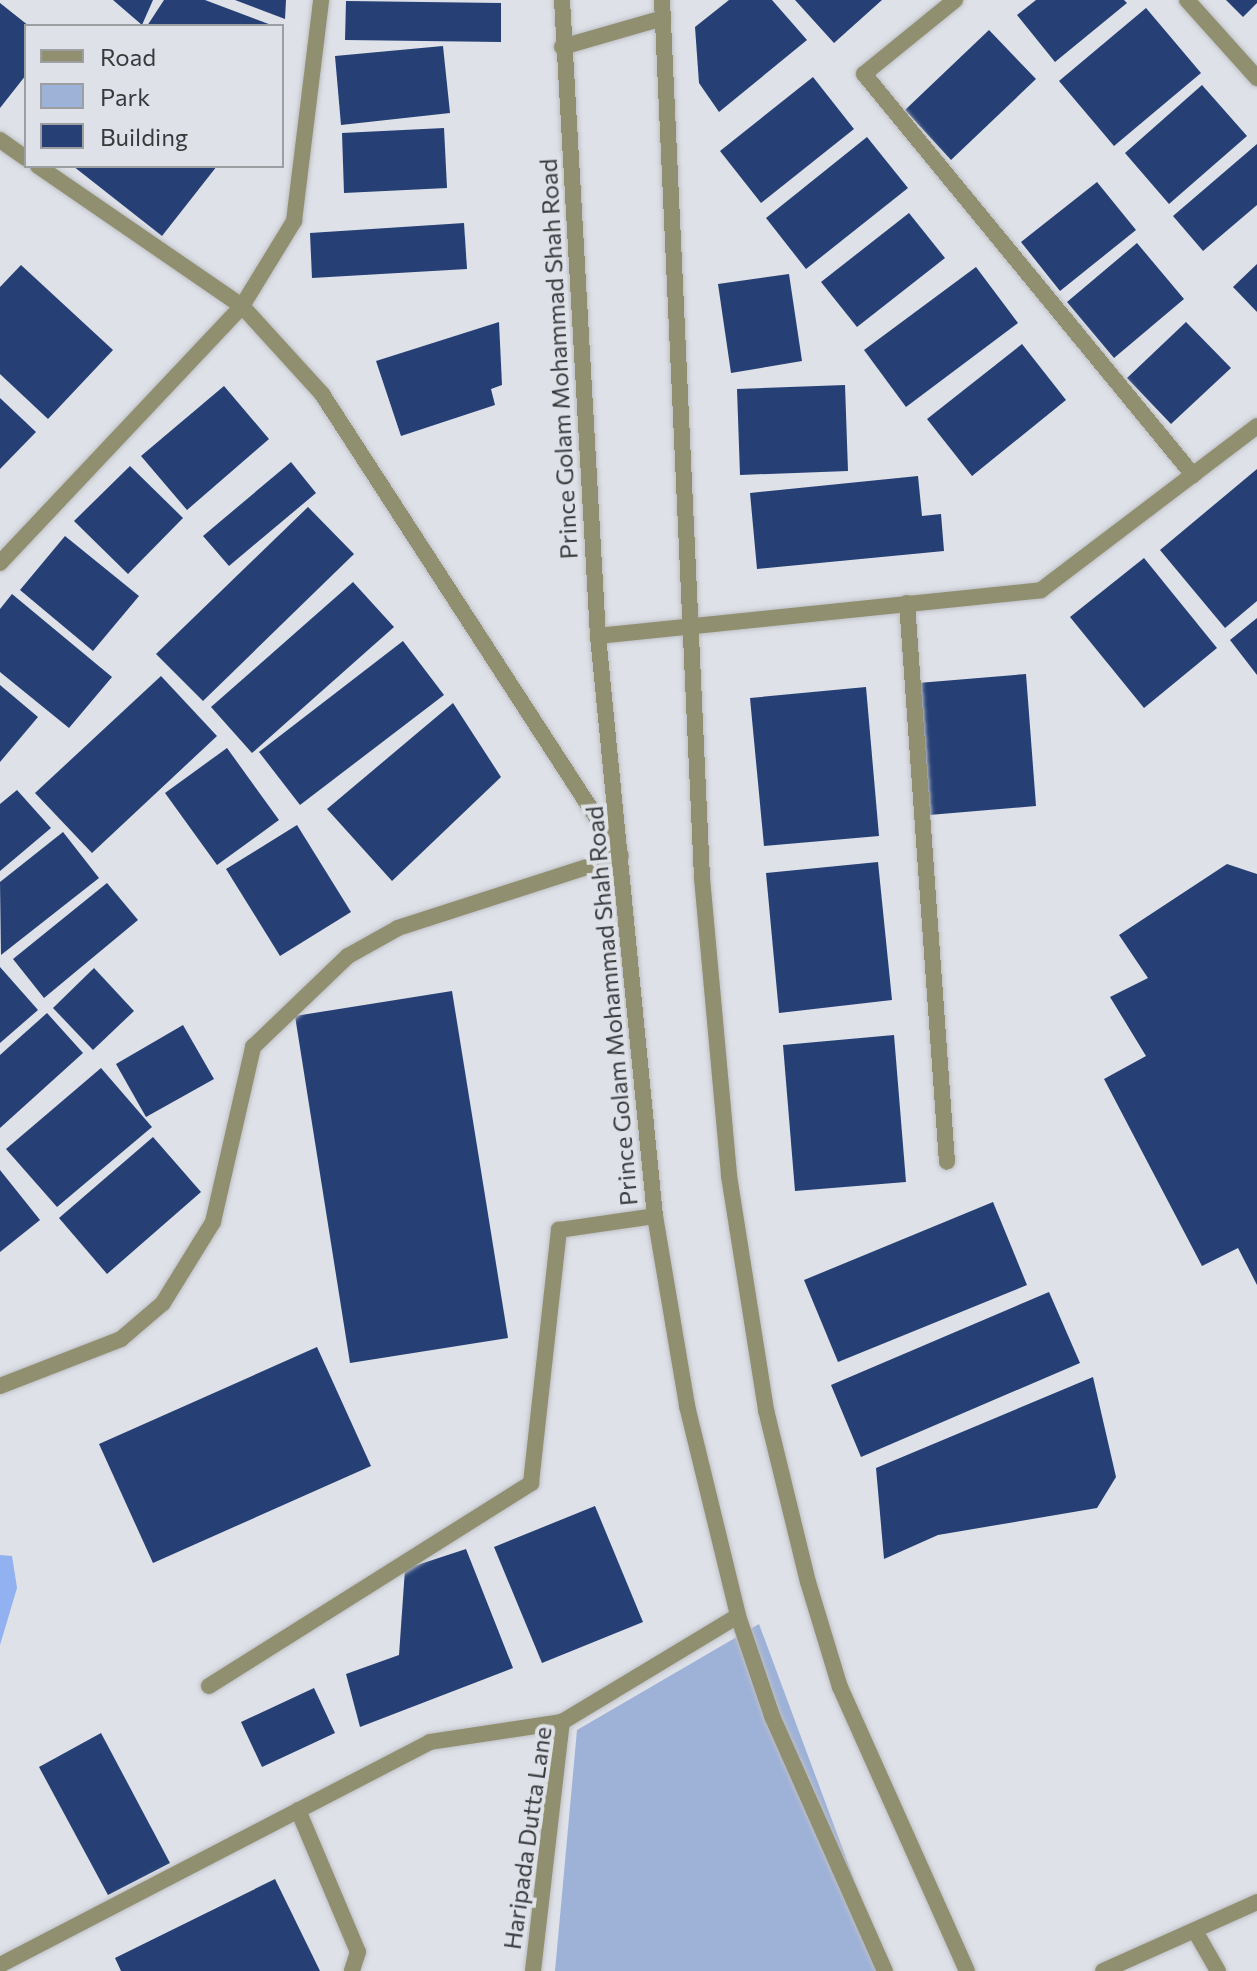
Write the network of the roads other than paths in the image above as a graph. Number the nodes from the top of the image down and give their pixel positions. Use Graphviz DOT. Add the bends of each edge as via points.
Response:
graph roads {
  1 [pos="321,0"];
  2 [pos="562,0"];
  3 [pos="662,0"];
  4 [pos="955,0"];
  5 [pos="1187,0"];
  6 [pos="663,18"];
  7 [pos="562,47"];
  8 [pos="1257,78"];
  9 [pos="0,140"];
  10 [pos="24,157"];
  11 [pos="41,168"];
  12 [pos="242,306"];
  13 [pos="1257,426"];
  14 [pos="1193,475"];
  15 [pos="0,563"];
  16 [pos="907,603"];
  17 [pos="690,629"];
  18 [pos="598,636"];
  19 [pos="621,856"];
  20 [pos="947,1162"];
  21 [pos="655,1216"];
  22 [pos="0,1386"];
  23 [pos="738,1616"];
  24 [pos="209,1686"];
  25 [pos="562,1722"];
  26 [pos="298,1810"];
  27 [pos="1257,1902"];
  28 [pos="1195,1931"];
  29 [pos="0,1965"];
  30 [pos="352,1971"];
  31 [pos="533,1971"];
  32 [pos="885,1971"];
  33 [pos="967,1971"];
  34 [pos="1103,1971"];
  35 [pos="1218,1971"];
  1 -- 12 [label="street" via="294,221"];
  2 -- 7 [label="street, Prince Golam Mohammad Shah Road"];
  3 -- 6 [label="street"];
  4 -- 14 [label="street" via="864,74"];
  5 -- 8 [label="street"];
  6 -- 7 [label="street"];
  6 -- 17 [label="street"];
  7 -- 18 [label="street, Prince Golam Mohammad Shah Road"];
  9 -- 10 [label="street"];
  11 -- 12 [label="street"];
  12 -- 15 [label="street"];
  12 -- 19 [label="street" via="322,394"];
  13 -- 14 [label="street"];
  14 -- 16 [label="street" via="1041,590"];
  16 -- 17 [label="street"];
  16 -- 20 [label="street"];
  17 -- 18 [label="street"];
  17 -- 33 [label="street" via="702,878 729,1176 766,1410 840,1687"];
  18 -- 19 [label="street, Prince Golam Mohammad Shah Road"];
  19 -- 21 [label="street, Prince Golam Mohammad Shah Road"];
  19 -- 22 [label="street" via="398,928 348,956 253,1047 213,1222 163,1303 121,1339"];
  21 -- 23 [label="street, Prince Golam Mohammad Shah Road" via="687,1406"];
  21 -- 24 [label="street" via="559,1230 531,1483"];
  23 -- 25 [label="street, Haripada Dutta Lane"];
  23 -- 32 [label="street, Prince Golam Mohammad Shah Road" via="772,1716"];
  25 -- 26 [label="street" via="430,1742"];
  25 -- 31 [label="street, Haripada Dutta Lane"];
  26 -- 29 [label="street"];
  26 -- 30 [label="street" via="358,1952"];
  27 -- 28 [label="street"];
  28 -- 34 [label="street"];
  28 -- 35 [label="street"];
}
